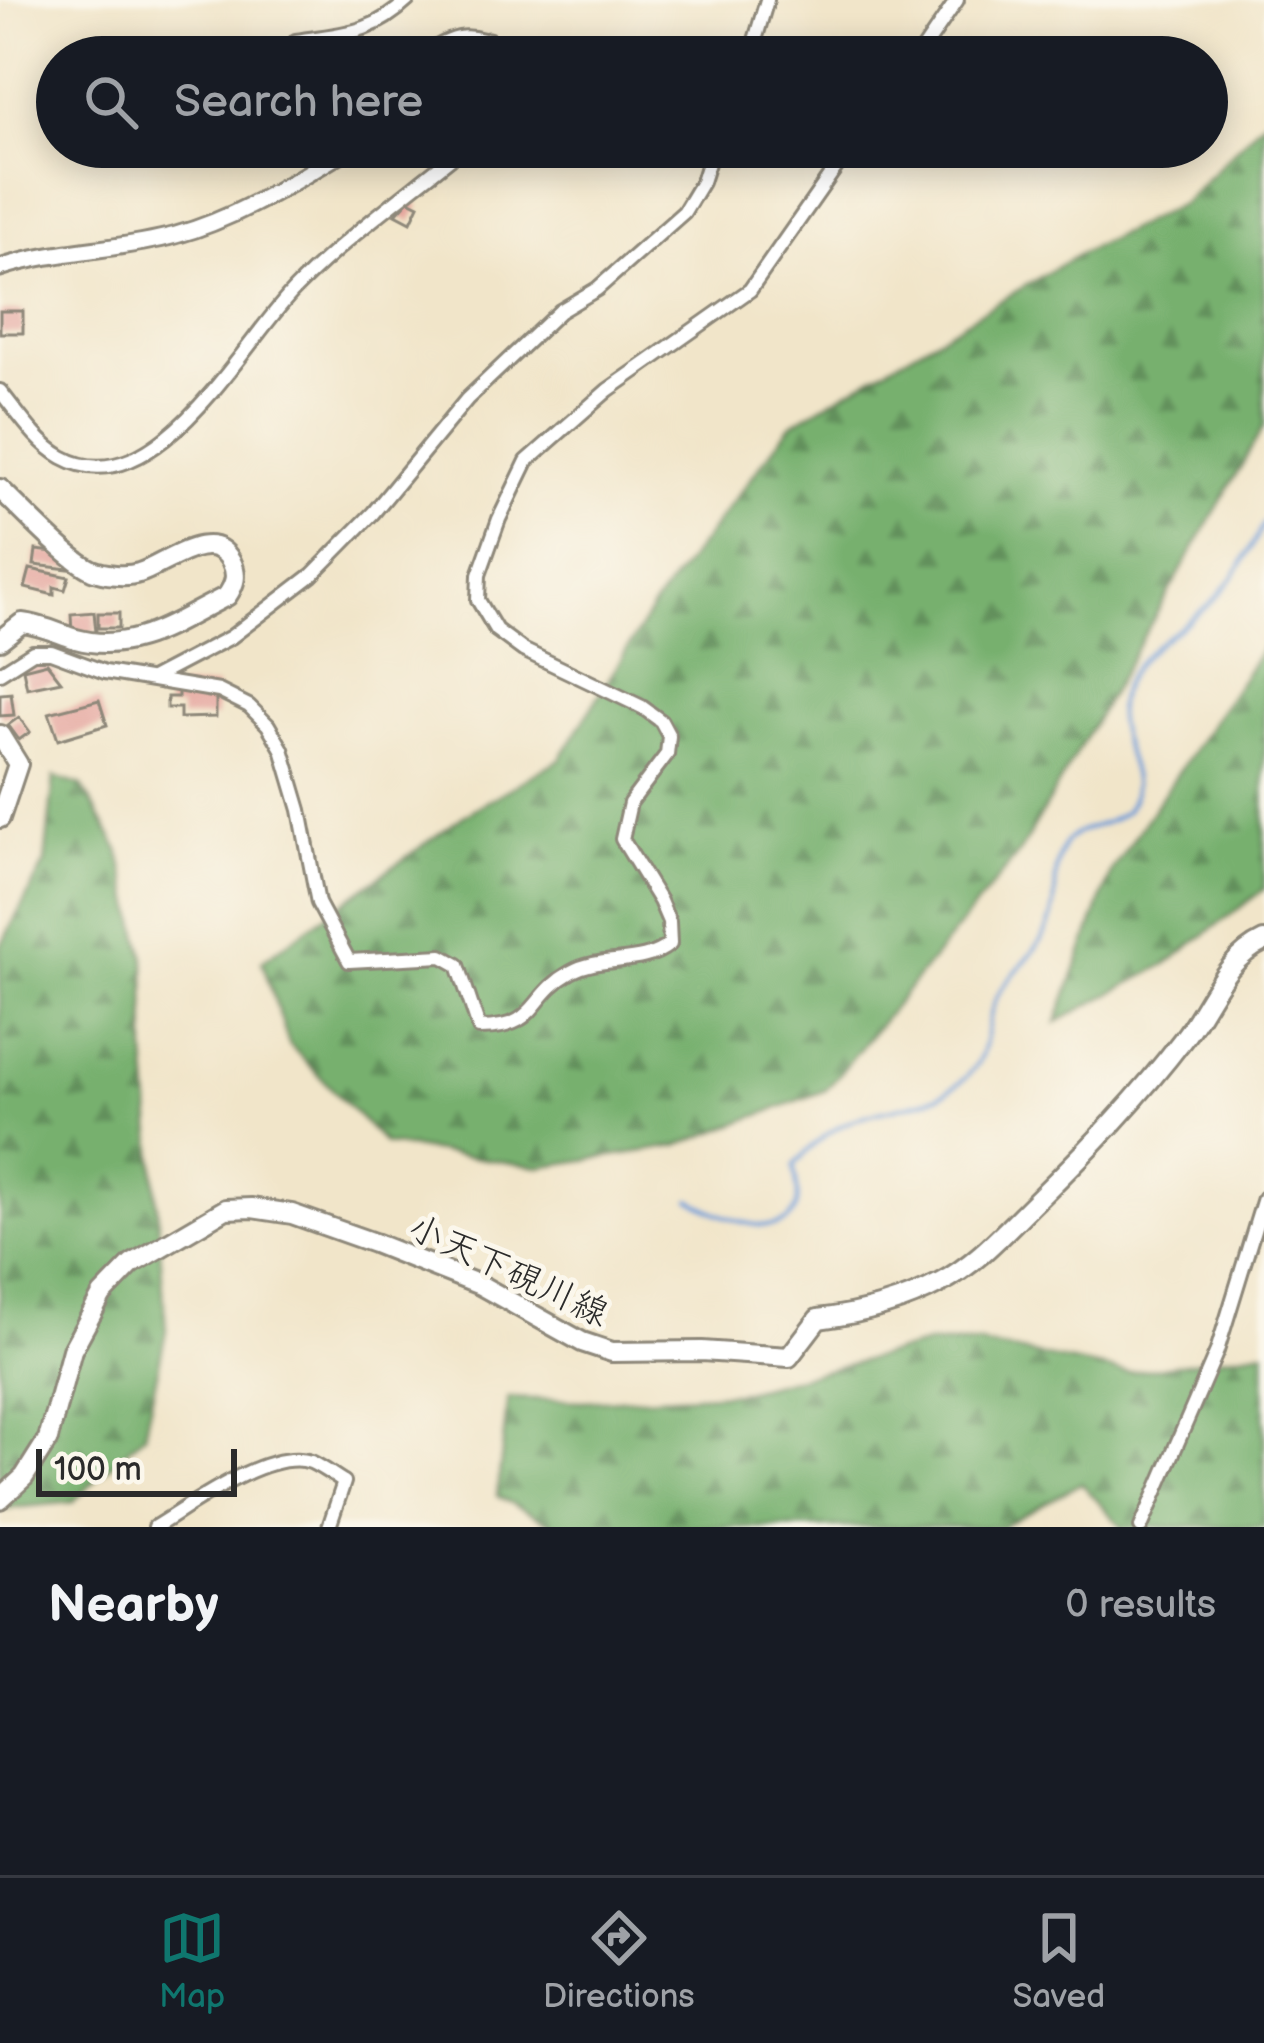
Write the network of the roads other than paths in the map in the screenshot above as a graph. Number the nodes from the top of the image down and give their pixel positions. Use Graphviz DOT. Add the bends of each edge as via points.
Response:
graph roads {
  1 [pos="408,0"];
  2 [pos="767,0"];
  3 [pos="957,0"];
  4 [pos="327,36"];
  5 [pos="756,36"];
  6 [pos="932,36"];
  7 [pos="315,168"];
  8 [pos="439,168"];
  9 [pos="706,168"];
  10 [pos="835,168"];
  11 [pos="0,268"];
  12 [pos="0,391"];
  13 [pos="0,489"];
  14 [pos="0,640"];
  15 [pos="0,673"];
  16 [pos="152,678"];
  17 [pos="0,735"];
  18 [pos="0,818"];
  19 [pos="1264,940"];
  20 [pos="1264,1198"];
  21 [pos="0,1499"];
  22 [pos="155,1527"];
  23 [pos="328,1527"];
  24 [pos="1141,1527"];
  1 -- 4 [label="street" via="384,22"];
  2 -- 5 [label="street"];
  3 -- 6 [label="street"];
  7 -- 11 [label="street" via="222,220 177,235"];
  8 -- 12 [label="street" via="292,292 154,450 112,465 62,457"];
  9 -- 16 [label="street" via="684,212 597,289 560,310 466,399 312,575 231,637"];
  10 -- 16 [label="street" via="750,290 608,390 527,461 479,574 478,600 496,630 642,707 669,736 668,754 630,803 622,839 669,922 670,944 656,955 565,975 501,1031 479,1028 458,965 442,956 349,962 319,903 282,749 268,725 219,691"];
  13 -- 14 [label="main road" via="88,568 138,574 211,547 226,553 236,583 227,596 140,641 77,639 22,623"];
  15 -- 16 [label="street" via="33,652 50,652"];
  17 -- 18 [label="main road" via="18,764"];
  19 -- 21 [label="main road, 小天下硯川線" via="1223,974 1202,1015 1107,1132 976,1261 938,1285 818,1319 789,1357 612,1352 480,1285 374,1244 292,1214 226,1209 132,1264 102,1295 72,1350 48,1439"];
  20 -- 24 [label="street" via="1217,1351"];
  22 -- 23 [label="street" via="283,1461 308,1461 344,1482"];
}
